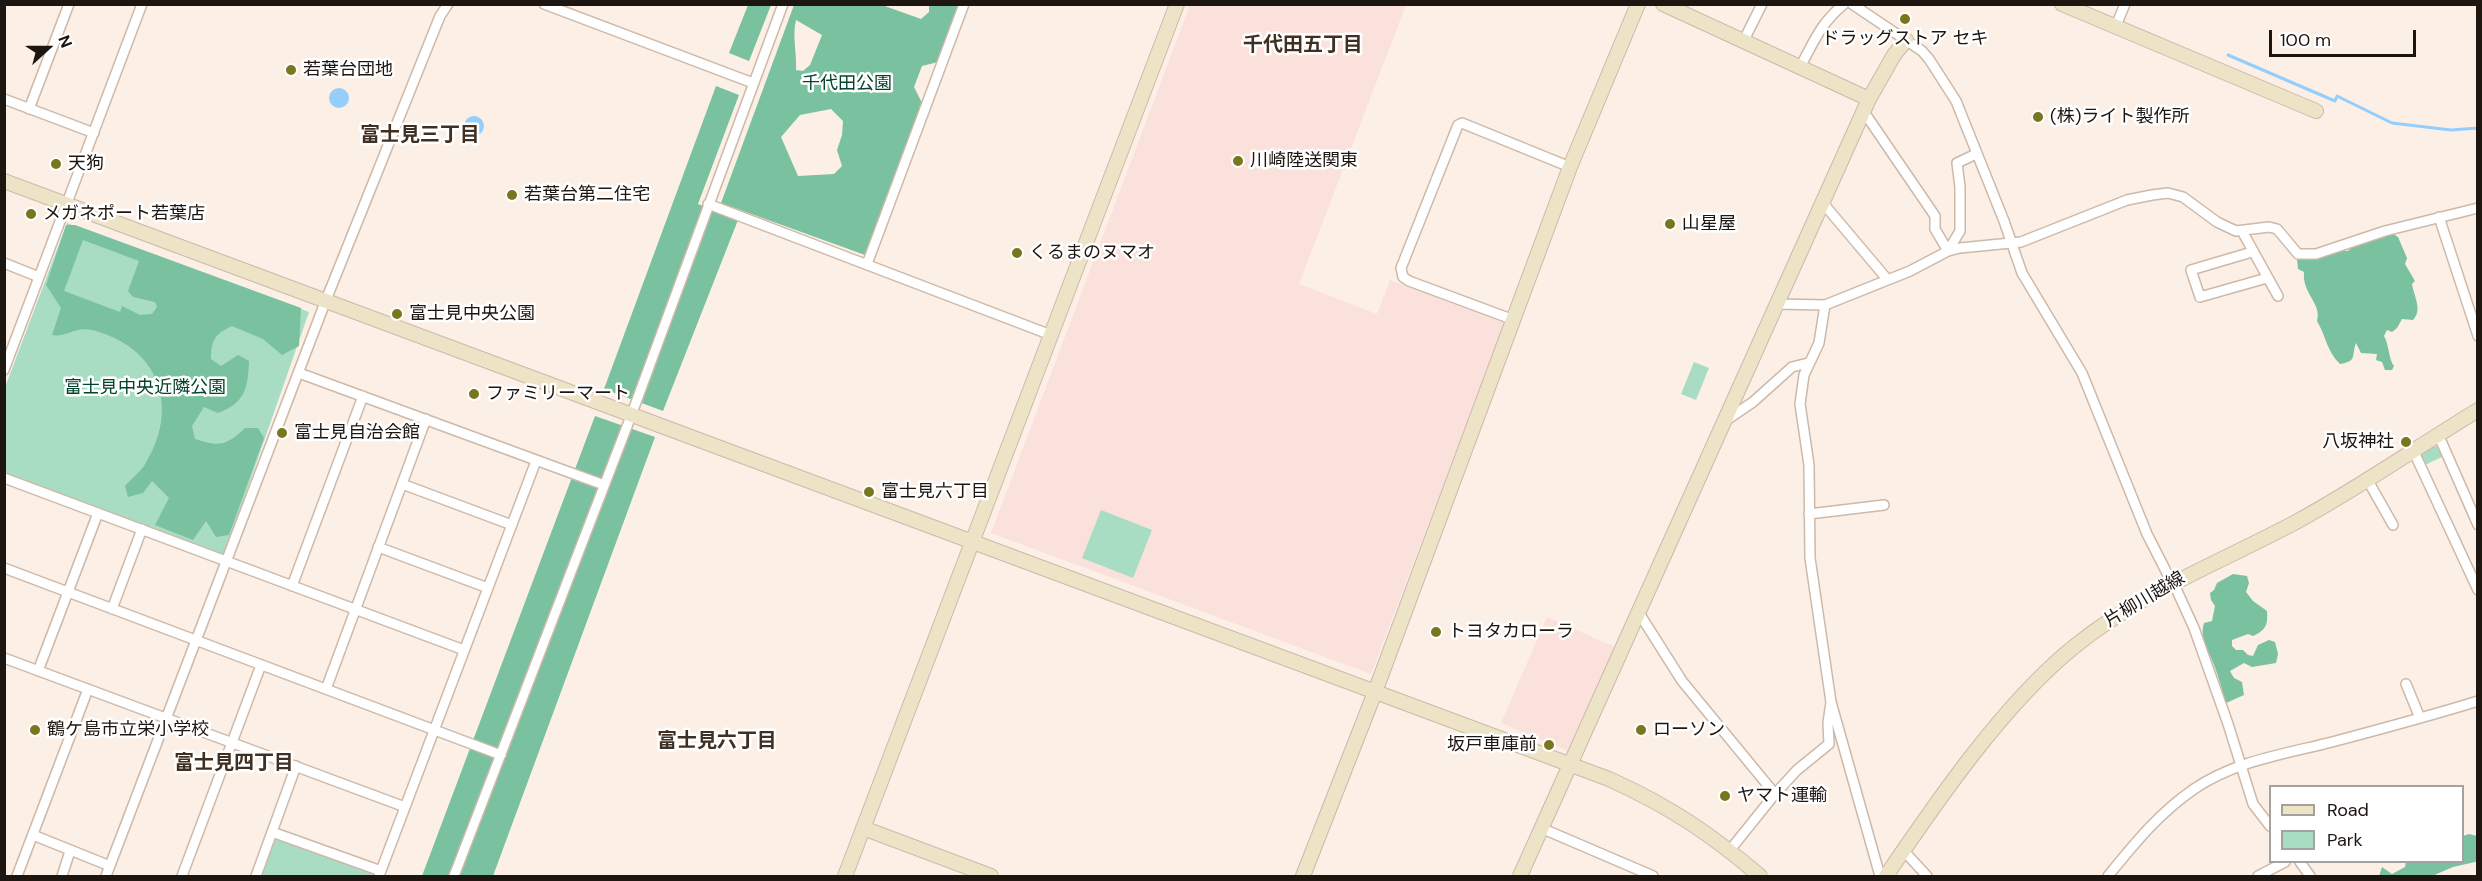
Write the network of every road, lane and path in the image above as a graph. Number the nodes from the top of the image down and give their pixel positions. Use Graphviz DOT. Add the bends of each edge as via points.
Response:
graph roads {
  1 [pos="142,4"];
  2 [pos="448,4"];
  3 [pos="544,4"];
  4 [pos="783,4"];
  5 [pos="964,4"];
  6 [pos="1177,4"];
  7 [pos="1638,4"];
  8 [pos="1663,4"];
  9 [pos="1762,4"];
  10 [pos="1844,4"];
  11 [pos="1852,4"];
  12 [pos="2062,4"];
  13 [pos="2125,4"];
  14 [pos="65,5"];
  15 [pos="2115,28"];
  16 [pos="1744,40"];
  17 [pos="1906,40"];
  18 [pos="1800,67"];
  19 [pos="753,84"];
  20 [pos="4,99"];
  21 [pos="1866,105"];
  22 [pos="29,109"];
  23 [pos="2316,111"];
  24 [pos="94,133"];
  25 [pos="1976,154"];
  26 [pos="1570,166"];
  27 [pos="4,181"];
  28 [pos="1822,202"];
  29 [pos="68,204"];
  30 [pos="708,204"];
  31 [pos="2478,208"];
  32 [pos="2439,217"];
  33 [pos="2242,231"];
  34 [pos="2012,243"];
  35 [pos="1948,251"];
  36 [pos="2252,252"];
  37 [pos="4,263"];
  38 [pos="867,264"];
  39 [pos="39,277"];
  40 [pos="2267,278"];
  41 [pos="1887,279"];
  42 [pos="2278,296"];
  43 [pos="326,300"];
  44 [pos="1776,304"];
  45 [pos="1825,305"];
  46 [pos="1514,320"];
  47 [pos="1051,335"];
  48 [pos="2478,336"];
  49 [pos="1809,363"];
  50 [pos="4,370"];
  51 [pos="299,373"];
  52 [pos="363,396"];
  53 [pos="2478,410"];
  54 [pos="631,416"];
  55 [pos="426,419"];
  56 [pos="1722,423"];
  57 [pos="2438,434"];
  58 [pos="2413,450"];
  59 [pos="536,461"];
  60 [pos="4,478"];
  61 [pos="2367,479"];
  62 [pos="402,484"];
  63 [pos="604,485"];
  64 [pos="1884,505"];
  65 [pos="98,513"];
  66 [pos="1809,513"];
  67 [pos="512,525"];
  68 [pos="2394,525"];
  69 [pos="2478,525"];
  70 [pos="142,529"];
  71 [pos="972,541"];
  72 [pos="378,547"];
  73 [pos="227,562"];
  74 [pos="4,568"];
  75 [pos="2172,582"];
  76 [pos="292,586"];
  77 [pos="488,588"];
  78 [pos="2478,590"];
  79 [pos="68,592"];
  80 [pos="112,609"];
  81 [pos="354,609"];
  82 [pos="1639,613"];
  83 [pos="197,641"];
  84 [pos="464,650"];
  85 [pos="4,658"];
  86 [pos="261,665"];
  87 [pos="38,671"];
  88 [pos="2406,684"];
  89 [pos="88,689"];
  90 [pos="326,689"];
  91 [pos="1375,692"];
  92 [pos="2478,701"];
  93 [pos="1831,702"];
  94 [pos="2420,718"];
  95 [pos="167,719"];
  96 [pos="434,730"];
  97 [pos="232,743"];
  98 [pos="501,755"];
  99 [pos="1570,764"];
  100 [pos="296,766"];
  101 [pos="2241,766"];
  102 [pos="1775,794"];
  103 [pos="405,807"];
  104 [pos="2269,824"];
  105 [pos="863,828"];
  106 [pos="1541,828"];
  107 [pos="272,832"];
  108 [pos="33,836"];
  109 [pos="70,850"];
  110 [pos="1730,850"];
  111 [pos="1903,850"];
  112 [pos="2281,863"];
  113 [pos="2301,863"];
  114 [pos="110,866"];
  115 [pos="380,874"];
  116 [pos="17,876"];
  117 [pos="62,876"];
  118 [pos="106,876"];
  119 [pos="182,876"];
  120 [pos="256,876"];
  121 [pos="454,876"];
  122 [pos="845,876"];
  123 [pos="991,876"];
  124 [pos="1303,876"];
  125 [pos="1520,876"];
  126 [pos="1653,876"];
  127 [pos="1760,876"];
  128 [pos="1880,876"];
  129 [pos="1886,876"];
  130 [pos="1927,876"];
  131 [pos="2108,876"];
  132 [pos="2258,876"];
  133 [pos="2310,876"];
  1 -- 24 [label="street"];
  2 -- 43 [label="street"];
  3 -- 19 [label="street"];
  4 -- 19 [label="street"];
  5 -- 38 [label="street"];
  6 -- 47 [label="street"];
  7 -- 26 [label="street"];
  8 -- 16 [label="street"];
  9 -- 16 [label="street"];
  10 -- 18 [label="street" via="1823,24"];
  11 -- 17 [label="street"];
  12 -- 15 [label="street"];
  13 -- 15 [label="street"];
  14 -- 22 [label="street"];
  15 -- 23 [label="street"];
  16 -- 18 [label="street"];
  17 -- 21 [label="street"];
  17 -- 25 [label="street" via="1929,59 1946,83"];
  18 -- 21 [label="street"];
  19 -- 30 [label="street"];
  20 -- 22 [label="street"];
  21 -- 28 [label="street"];
  21 -- 35 [label="street" via="1935,216 1935,229"];
  22 -- 24 [label="street"];
  24 -- 29 [label="street"];
  25 -- 34 [label="street"];
  25 -- 35 [label="street" via="1956,163 1960,231"];
  26 -- 46 [label="street"];
  26 -- 46 [label="street" via="1462,123 1458,125 1403,264 1401,273 1405,279"];
  27 -- 29 [label="street"];
  28 -- 41 [label="street"];
  28 -- 44 [label="street"];
  29 -- 39 [label="street"];
  29 -- 43 [label="street"];
  30 -- 38 [label="street"];
  30 -- 54 [label="street"];
  31 -- 32 [label="street"];
  32 -- 33 [label="street" via="2305,255 2295,252 2277,229"];
  32 -- 48 [label="street"];
  33 -- 34 [label="street" via="2227,228 2183,197 2168,193 2127,200"];
  33 -- 36 [label="street"];
  34 -- 35 [label="street"];
  34 -- 75 [label="street" via="2022,273 2082,373 2147,534"];
  35 -- 41 [label="street"];
  36 -- 40 [label="street"];
  36 -- 40 [label="street" via="2191,270 2200,297"];
  37 -- 39 [label="street"];
  38 -- 47 [label="street"];
  39 -- 50 [label="street"];
  40 -- 42 [label="street"];
  41 -- 45 [label="street"];
  43 -- 51 [label="street"];
  43 -- 54 [label="street"];
  44 -- 45 [label="street"];
  44 -- 56 [label="street"];
  45 -- 49 [label="street" via="1819,343"];
  46 -- 91 [label="street"];
  47 -- 71 [label="street"];
  49 -- 56 [label="street" via="1792,367"];
  49 -- 66 [label="street" via="1800,404 1809,465"];
  51 -- 52 [label="street"];
  51 -- 73 [label="street"];
  52 -- 55 [label="street"];
  52 -- 76 [label="street"];
  53 -- 57 [label="street, 片柳川越線"];
  54 -- 63 [label="street"];
  54 -- 71 [label="street"];
  55 -- 59 [label="street"];
  55 -- 62 [label="street"];
  56 -- 82 [label="street"];
  57 -- 58 [label="street, 片柳川越線"];
  57 -- 69 [label="street"];
  58 -- 61 [label="street, 片柳川越線"];
  58 -- 78 [label="street"];
  59 -- 63 [label="street"];
  59 -- 67 [label="street"];
  60 -- 65 [label="street"];
  61 -- 68 [label="street"];
  61 -- 75 [label="street, 片柳川越線" via="2290,525"];
  62 -- 67 [label="street"];
  62 -- 72 [label="street"];
  63 -- 98 [label="street"];
  64 -- 66 [label="street"];
  65 -- 70 [label="street"];
  65 -- 79 [label="street"];
  66 -- 93 [label="street" via="1810,558"];
  67 -- 77 [label="street"];
  70 -- 73 [label="street"];
  70 -- 80 [label="street"];
  71 -- 91 [label="street"];
  71 -- 105 [label="street"];
  72 -- 77 [label="street"];
  72 -- 81 [label="street"];
  73 -- 76 [label="street"];
  73 -- 83 [label="street"];
  74 -- 79 [label="street"];
  75 -- 101 [label="street" via="2191,621"];
  75 -- 111 [label="street, 片柳川越線" via="2073,647 2024,694"];
  76 -- 81 [label="street"];
  77 -- 84 [label="street"];
  79 -- 80 [label="street"];
  79 -- 87 [label="street"];
  80 -- 83 [label="street"];
  81 -- 84 [label="street"];
  81 -- 90 [label="street"];
  82 -- 99 [label="street"];
  82 -- 102 [label="street" via="1682,681"];
  83 -- 86 [label="street"];
  83 -- 95 [label="street"];
  84 -- 96 [label="street"];
  85 -- 87 [label="street"];
  86 -- 90 [label="street"];
  86 -- 97 [label="street"];
  87 -- 89 [label="street"];
  88 -- 94 [label="street"];
  89 -- 95 [label="street"];
  89 -- 108 [label="street"];
  90 -- 96 [label="street"];
  91 -- 99 [label="street"];
  91 -- 124 [label="street"];
  92 -- 94 [label="street"];
  93 -- 102 [label="street" via="1829,744"];
  93 -- 128 [label="street"];
  94 -- 101 [label="street"];
  95 -- 97 [label="street"];
  95 -- 114 [label="street"];
  96 -- 98 [label="street"];
  96 -- 103 [label="street"];
  97 -- 100 [label="street"];
  97 -- 119 [label="street"];
  98 -- 121 [label="street"];
  99 -- 106 [label="street"];
  99 -- 110 [label="street" via="1654,800"];
  100 -- 103 [label="street"];
  100 -- 107 [label="street"];
  101 -- 104 [label="street" via="2253,804"];
  101 -- 131 [label="street" via="2195,789 2164,813"];
  102 -- 110 [label="street"];
  103 -- 115 [label="street"];
  105 -- 122 [label="street"];
  105 -- 123 [label="street"];
  106 -- 125 [label="street"];
  106 -- 126 [label="street"];
  107 -- 115 [label="street"];
  107 -- 120 [label="street"];
  108 -- 109 [label="street"];
  108 -- 116 [label="street"];
  109 -- 114 [label="street"];
  109 -- 117 [label="street"];
  110 -- 127 [label="street"];
  111 -- 129 [label="street, 片柳川越線"];
  111 -- 130 [label="street"];
  112 -- 132 [label="street"];
  113 -- 133 [label="street"];
  114 -- 118 [label="street"];
}
